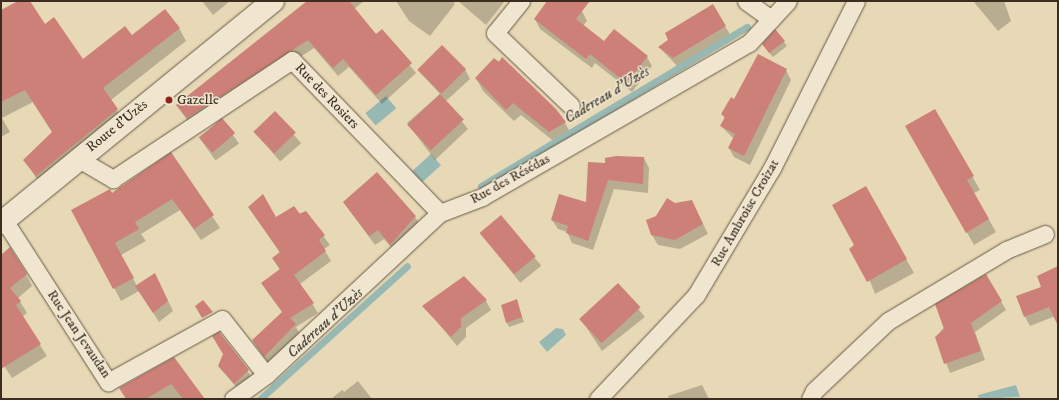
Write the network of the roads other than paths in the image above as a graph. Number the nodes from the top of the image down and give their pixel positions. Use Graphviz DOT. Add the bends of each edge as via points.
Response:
graph roads {
  1 [pos="273,1"];
  2 [pos="521,1"];
  3 [pos="746,1"];
  4 [pos="788,1"];
  5 [pos="856,1"];
  6 [pos="771,19"];
  7 [pos="571,106"];
  8 [pos="77,158"];
  9 [pos="440,213"];
  10 [pos="3,221"];
  11 [pos="1045,234"];
  12 [pos="266,375"];
  13 [pos="233,399"];
  14 [pos="598,399"];
  15 [pos="810,399"];
  1 -- 8 [label="main road, Route d'Uzès"];
  2 -- 7 [label="street" via="495,33"];
  3 -- 6 [label="street"];
  4 -- 6 [label="street, Rue des Résédas"];
  5 -- 14 [label="street, Rue Ambroise Croizat" via="772,168 696,295"];
  6 -- 9 [label="street, Rue des Résédas" via="749,43 482,197"];
  8 -- 9 [label="street, Rue des Rosiers" via="113,179 292,60"];
  8 -- 10 [label="main road, Route d'Uzès"];
  9 -- 12 [label="street, Rue des Résédas"];
  10 -- 12 [label="street, Rue Jean Jevaudan" via="108,382 222,318"];
  11 -- 15 [label="street" via="1006,250 888,321 814,390"];
  12 -- 13 [label="street, Rue des Résédas"];
}
